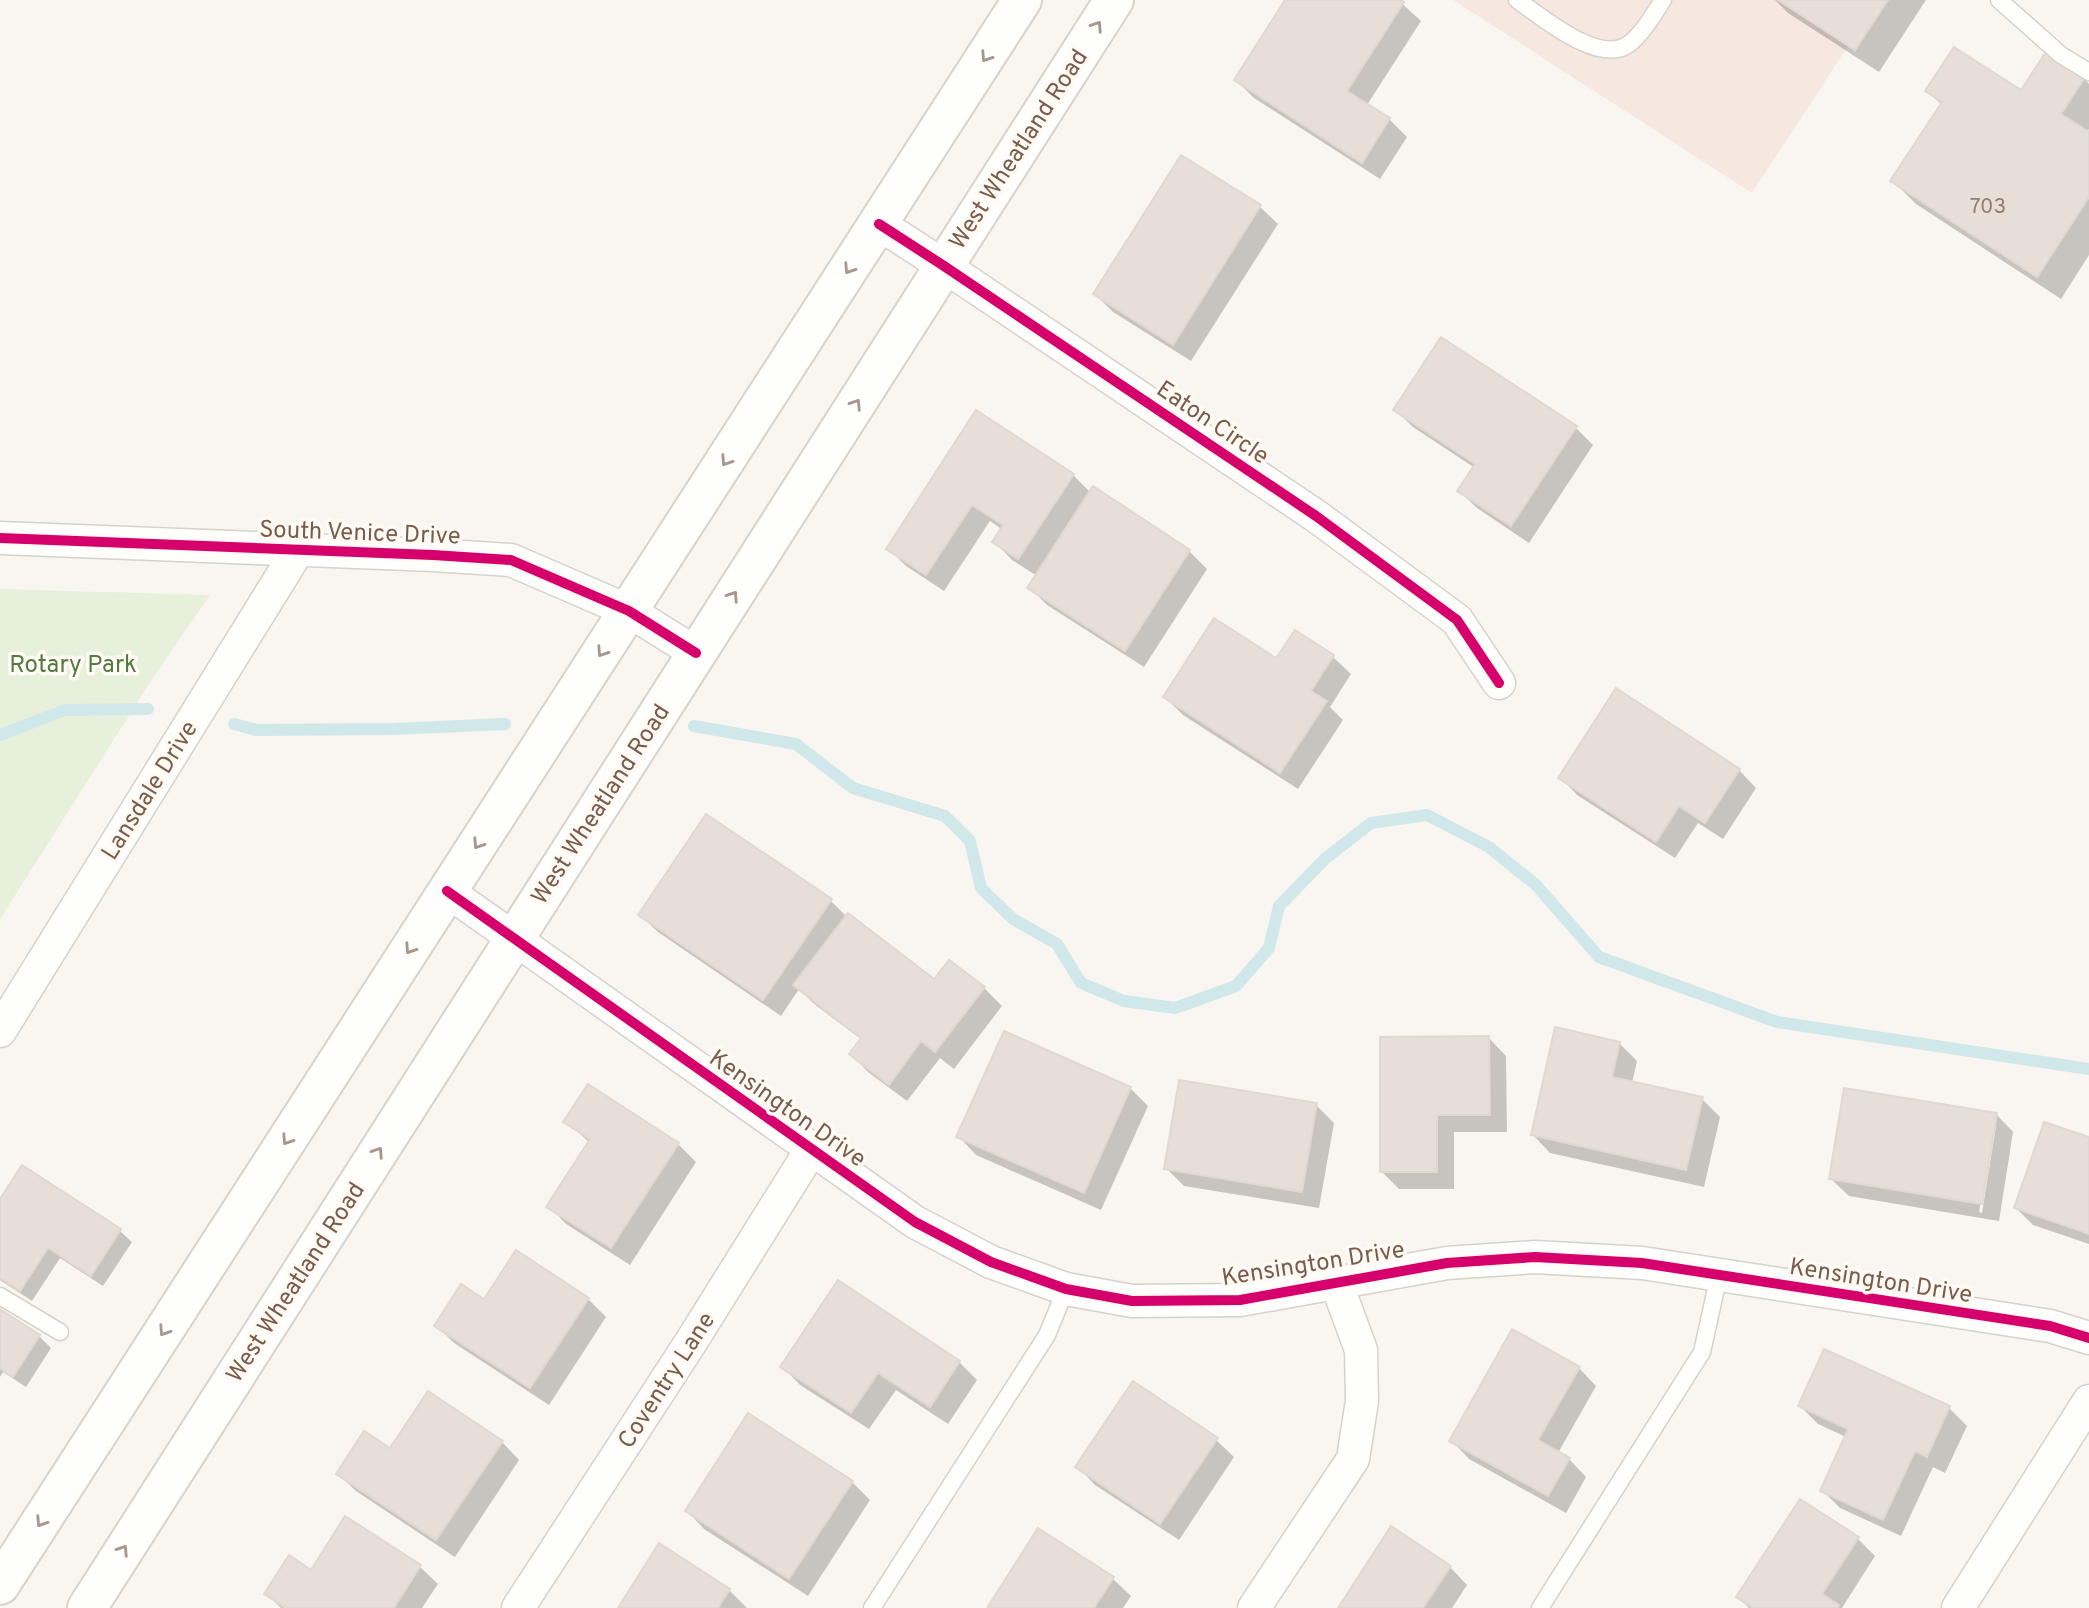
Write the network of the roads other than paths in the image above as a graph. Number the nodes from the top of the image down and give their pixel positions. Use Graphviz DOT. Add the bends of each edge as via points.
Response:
graph roads {
  1 [pos="1114,0"];
  2 [pos="1517,0"];
  3 [pos="1663,0"];
  4 [pos="1999,0"];
  5 [pos="1015,3"];
  6 [pos="1541,7"];
  7 [pos="2089,72"];
  8 [pos="879,224"];
  9 [pos="944,266"];
  10 [pos="0,538"];
  11 [pos="298,550"];
  12 [pos="629,611"];
  13 [pos="696,653"];
  14 [pos="1499,683"];
  15 [pos="447,891"];
  16 [pos="514,939"];
  17 [pos="0,1031"];
  18 [pos="811,1150"];
  19 [pos="1719,1275"];
  20 [pos="1336,1282"];
  21 [pos="1066,1289"];
  22 [pos="0,1296"];
  23 [pos="60,1332"];
  24 [pos="2089,1338"];
  25 [pos="2089,1401"];
  26 [pos="0,1585"];
  27 [pos="87,1608"];
  28 [pos="518,1608"];
  29 [pos="872,1608"];
  30 [pos="1254,1608"];
  31 [pos="1540,1608"];
  32 [pos="1958,1608"];
  9 -- 1 [label="main road, West Wheatland Road, one-way"];
  2 -- 6 [label="lane"];
  3 -- 6 [label="lane" via="1628,45 1610,51 1584,44"];
  4 -- 7 [label="lane" via="2061,55"];
  5 -- 8 [label="main road, one-way"];
  8 -- 9 [label="street, Eaton Circle"];
  8 -- 12 [label="main road, one-way"];
  13 -- 9 [label="main road, West Wheatland Road, one-way"];
  9 -- 14 [label="street, Eaton Circle" via="1316,516 1457,620"];
  10 -- 11 [label="street, South Venice Drive"];
  11 -- 12 [label="street, South Venice Drive" via="511,560"];
  11 -- 17 [label="street, Lansdale Drive"];
  12 -- 13 [label="street, South Venice Drive"];
  12 -- 15 [label="main road, one-way"];
  13 -- 16 [label="main road, West Wheatland Road"];
  15 -- 16 [label="street, Kensington Drive"];
  15 -- 26 [label="main road, one-way"];
  16 -- 18 [label="street, Kensington Drive"];
  27 -- 16 [label="main road, West Wheatland Road, one-way"];
  18 -- 21 [label="street, Kensington Drive" via="915,1222 990,1262"];
  18 -- 28 [label="street, Coventry Lane"];
  19 -- 20 [label="street, Kensington Drive" via="1642,1263 1535,1257 1447,1263"];
  19 -- 24 [label="street, Kensington Drive" via="2050,1326"];
  19 -- 31 [label="lane" via="1702,1352"];
  20 -- 21 [label="street, Kensington Drive" via="1240,1300 1132,1301"];
  20 -- 30 [label="street" via="1361,1350 1363,1401 1353,1459"];
  21 -- 29 [label="lane" via="1047,1335"];
  22 -- 23 [label="lane"];
  25 -- 32 [label="street"];
}
